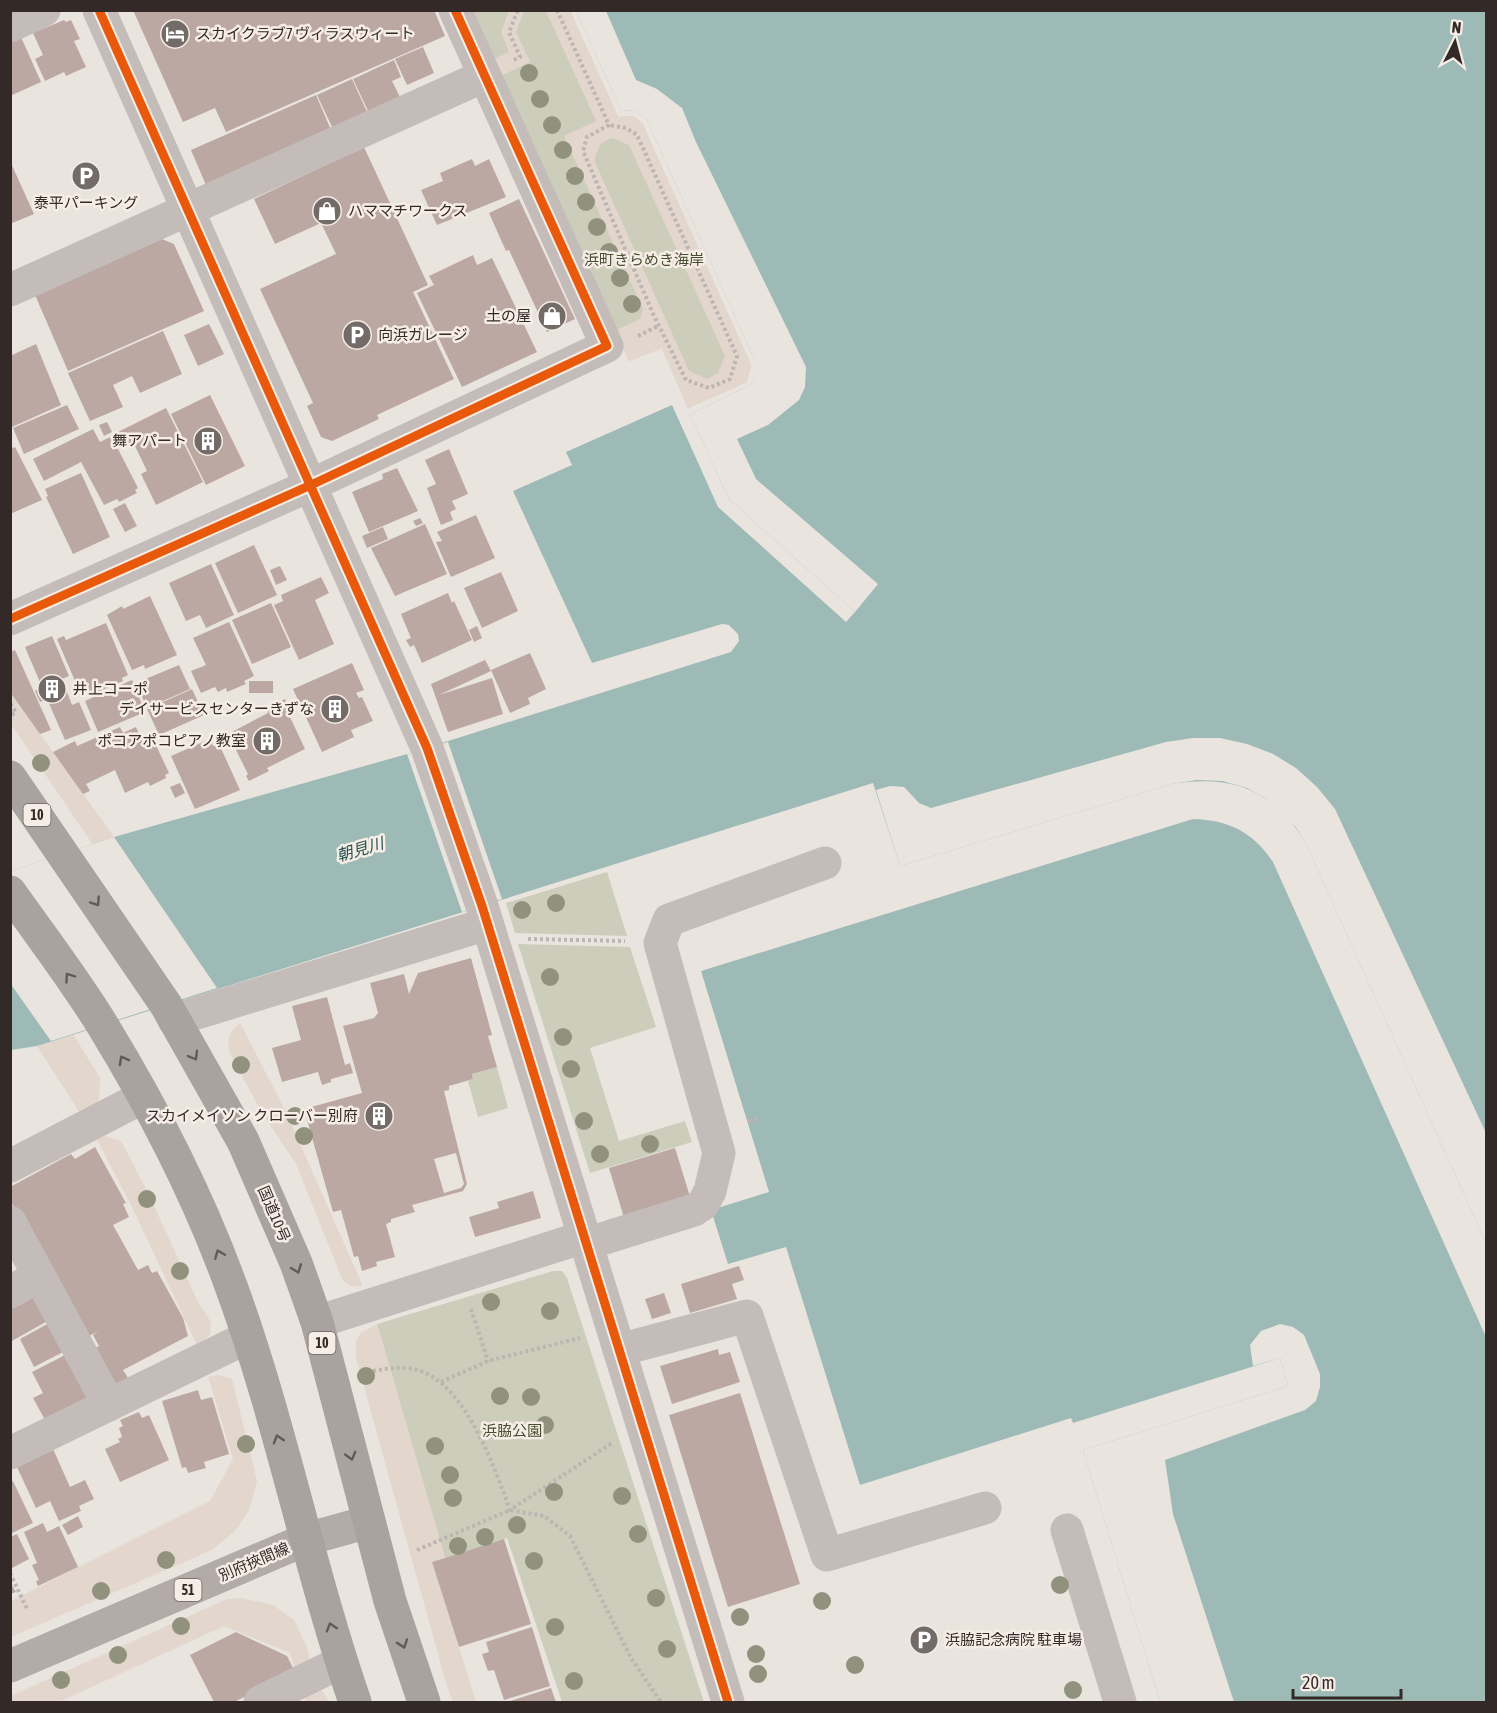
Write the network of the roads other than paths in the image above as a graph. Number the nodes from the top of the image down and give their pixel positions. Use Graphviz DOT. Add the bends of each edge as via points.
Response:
graph roads {
  1 [pos="44,10"];
  2 [pos="99,10"];
  3 [pos="455,10"];
  4 [pos="10,26"];
  5 [pos="484,76"];
  6 [pos="188,210"];
  7 [pos="10,290"];
  8 [pos="311,485"];
  9 [pos="10,619"];
  10 [pos="10,777"];
  11 [pos="825,862"];
  12 [pos="10,892"];
  13 [pos="487,924"];
  14 [pos="170,1012"];
  15 [pos="143,1097"];
  16 [pos="10,1166"];
  17 [pos="10,1222"];
  18 [pos="585,1241"];
  19 [pos="39,1275"];
  20 [pos="10,1292"];
  21 [pos="317,1322"];
  22 [pos="248,1337"];
  23 [pos="616,1340"];
  24 [pos="108,1406"];
  25 [pos="10,1453"];
  26 [pos="985,1508"];
  27 [pos="368,1522"];
  28 [pos="1067,1530"];
  29 [pos="307,1539"];
  30 [pos="341,1662"];
  31 [pos="10,1666"];
  32 [pos="260,1702"];
  33 [pos="356,1702"];
  34 [pos="424,1702"];
  35 [pos="728,1702"];
  36 [pos="1120,1702"];
  1 -- 4 [label="street"];
  2 -- 6 [label="street"];
  3 -- 5 [label="street"];
  5 -- 6 [label="street"];
  5 -- 8 [label="street" via="607,346"];
  6 -- 7 [label="street"];
  6 -- 8 [label="street"];
  8 -- 9 [label="street"];
  8 -- 13 [label="street" via="427,748"];
  10 -- 14 [label="highway, 国道10号 / 10, one-way"];
  11 -- 18 [label="street" via="669,920 660,943 719,1153 710,1191 703,1204 694,1210"];
  15 -- 12 [label="highway, one-way" via="102,1025"];
  13 -- 14 [label="street"];
  13 -- 18 [label="street"];
  14 -- 21 [label="highway, 国道10号 / 10, one-way" via="243,1141"];
  15 -- 16 [label="street"];
  22 -- 15 [label="highway, one-way" via="206,1223"];
  17 -- 19 [label="street"];
  18 -- 21 [label="street"];
  18 -- 23 [label="street"];
  19 -- 20 [label="street"];
  19 -- 24 [label="street"];
  21 -- 27 [label="highway, 国道10号 / 10, one-way"];
  22 -- 24 [label="street"];
  29 -- 22 [label="highway, one-way"];
  23 -- 26 [label="street" via="747,1316 827,1555"];
  23 -- 35 [label="street"];
  24 -- 25 [label="street"];
  27 -- 29 [label="main road, 別府挾間線 / 51"];
  27 -- 34 [label="highway, 国道10号 / 10, one-way" via="397,1628"];
  28 -- 36 [label="street"];
  30 -- 29 [label="highway, one-way"];
  29 -- 31 [label="main road, 別府挾間線 / 51"];
  30 -- 32 [label="street"];
  30 -- 33 [label="highway"];
}
